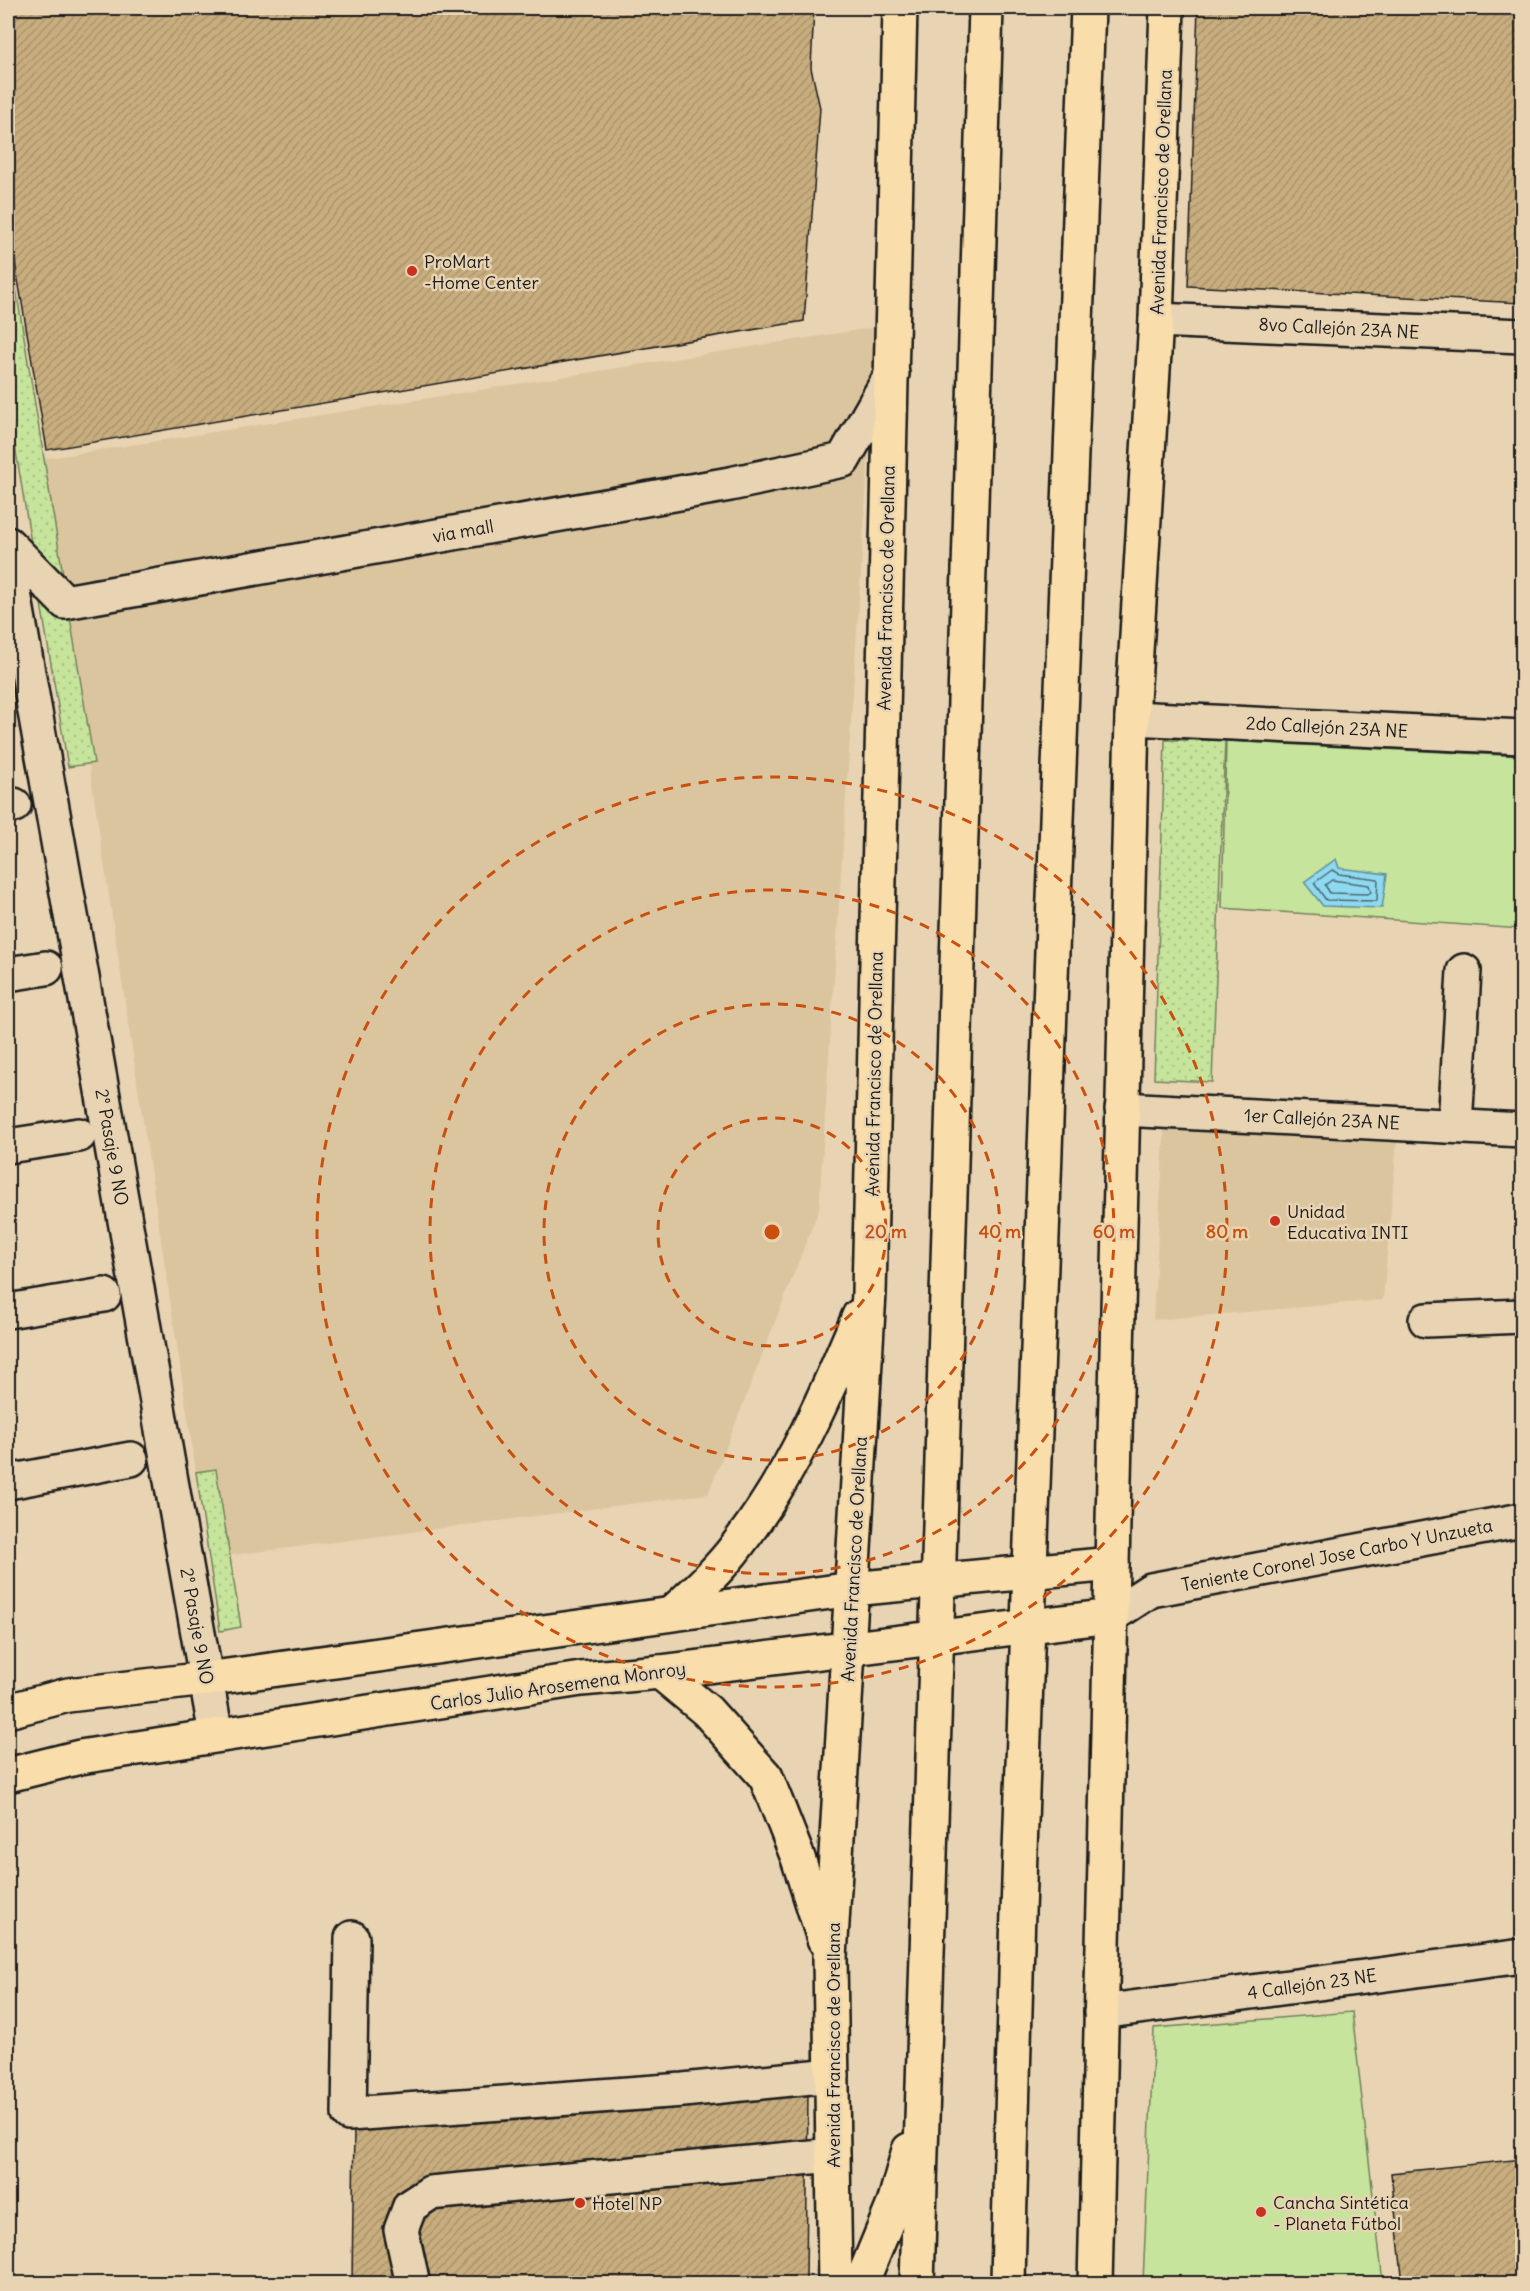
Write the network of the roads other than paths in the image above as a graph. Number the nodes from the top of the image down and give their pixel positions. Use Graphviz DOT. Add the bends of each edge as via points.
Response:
graph roads {
  1 [pos="900,8"];
  2 [pos="986,8"];
  3 [pos="1089,8"];
  4 [pos="1167,8"];
  5 [pos="1156,320"];
  6 [pos="1522,336"];
  7 [pos="892,374"];
  8 [pos="8,544"];
  9 [pos="8,559"];
  10 [pos="1132,718"];
  11 [pos="1522,737"];
  12 [pos="46,968"];
  13 [pos="1464,971"];
  14 [pos="8,974"];
  15 [pos="1122,1109"];
  16 [pos="1455,1126"];
  17 [pos="1522,1130"];
  18 [pos="79,1135"];
  19 [pos="8,1146"];
  20 [pos="869,1293"];
  21 [pos="104,1295"];
  22 [pos="8,1311"];
  23 [pos="1522,1316"];
  24 [pos="1426,1320"];
  25 [pos="131,1459"];
  26 [pos="8,1482"];
  27 [pos="1522,1520"];
  28 [pos="1112,1564"];
  29 [pos="1030,1572"];
  30 [pos="940,1580"];
  31 [pos="852,1589"];
  32 [pos="1150,1590"];
  33 [pos="672,1613"];
  34 [pos="1112,1616"];
  35 [pos="1027,1628"];
  36 [pos="938,1636"];
  37 [pos="849,1648"];
  38 [pos="660,1672"];
  39 [pos="206,1679"];
  40 [pos="8,1711"];
  41 [pos="216,1736"];
  42 [pos="8,1775"];
  43 [pos="352,1938"];
  44 [pos="1522,1956"];
  45 [pos="830,1957"];
  46 [pos="1101,2012"];
  47 [pos="832,2074"];
  48 [pos="923,2102"];
  49 [pos="833,2155"];
  50 [pos="413,2283"];
  51 [pos="835,2283"];
  52 [pos="861,2283"];
  53 [pos="917,2283"];
  54 [pos="1008,2283"];
  55 [pos="1095,2283"];
  1 -- 7 [label="main road, Avenida Francisco de Orellana"];
  2 -- 30 [label="main road"];
  3 -- 29 [label="main road" via="1072,365"];
  4 -- 5 [label="main road, Avenida Francisco de Orellana"];
  5 -- 6 [label="street, 8vo Callejón 23A NE"];
  5 -- 10 [label="main road, Avenida Francisco de Orellana"];
  7 -- 8 [label="street, via mall" via="843,460 730,484 65,602"];
  7 -- 20 [label="main road, Avenida Francisco de Orellana"];
  9 -- 39 [label="street, 2° Pasaje 9 NO"];
  10 -- 11 [label="street, 2do Callejón 23A NE"];
  10 -- 15 [label="main road, Avenida Francisco de Orellana"];
  12 -- 14 [label="street"];
  13 -- 16 [label="street"];
  15 -- 16 [label="street, 1er Callejón 23A NE"];
  15 -- 28 [label="main road, Avenida Francisco de Orellana"];
  16 -- 17 [label="street, 1er Callejón 23A NE"];
  18 -- 19 [label="street"];
  20 -- 31 [label="main road, Avenida Francisco de Orellana"];
  20 -- 33 [label="main road" via="823,1403 791,1464 739,1544"];
  21 -- 22 [label="street"];
  23 -- 24 [label="street"];
  25 -- 26 [label="street"];
  27 -- 32 [label="street, Teniente Coronel Jose Carbo Y Unzueta"];
  28 -- 29 [label="main road"];
  28 -- 32 [label="street"];
  28 -- 34 [label="main road, Avenida Francisco de Orellana"];
  29 -- 30 [label="main road"];
  29 -- 35 [label="main road"];
  30 -- 31 [label="main road"];
  30 -- 36 [label="main road"];
  31 -- 33 [label="main road"];
  31 -- 37 [label="main road, Avenida Francisco de Orellana"];
  32 -- 34 [label="street, Teniente Coronel Jose Carbo Y Unzueta"];
  33 -- 39 [label="main road"];
  34 -- 35 [label="main road, Carlos Julio Arosemena Monroy"];
  34 -- 46 [label="main road, Avenida Francisco de Orellana"];
  35 -- 36 [label="main road, Carlos Julio Arosemena Monroy"];
  35 -- 54 [label="main road"];
  36 -- 37 [label="main road, Carlos Julio Arosemena Monroy"];
  36 -- 48 [label="main road"];
  37 -- 38 [label="main road, Carlos Julio Arosemena Monroy"];
  37 -- 45 [label="main road, Avenida Francisco de Orellana"];
  38 -- 41 [label="main road, Carlos Julio Arosemena Monroy" via="581,1679"];
  38 -- 45 [label="main road" via="707,1712 766,1777 798,1858"];
  39 -- 40 [label="main road" via="68,1695"];
  39 -- 41 [label="street, 2° Pasaje 9 NO"];
  41 -- 42 [label="main road, Carlos Julio Arosemena Monroy" via="80,1757"];
  43 -- 47 [label="street" via="349,2114 683,2090"];
  44 -- 46 [label="street, 4 Callejón 23 NE"];
  45 -- 47 [label="main road, Avenida Francisco de Orellana"];
  46 -- 55 [label="main road, Avenida Francisco de Orellana"];
  47 -- 49 [label="main road, Avenida Francisco de Orellana"];
  48 -- 52 [label="main road" via="894,2204"];
  48 -- 53 [label="main road"];
  49 -- 50 [label="street" via="430,2193 410,2206 400,2230"];
  49 -- 51 [label="main road, Avenida Francisco de Orellana"];
}
